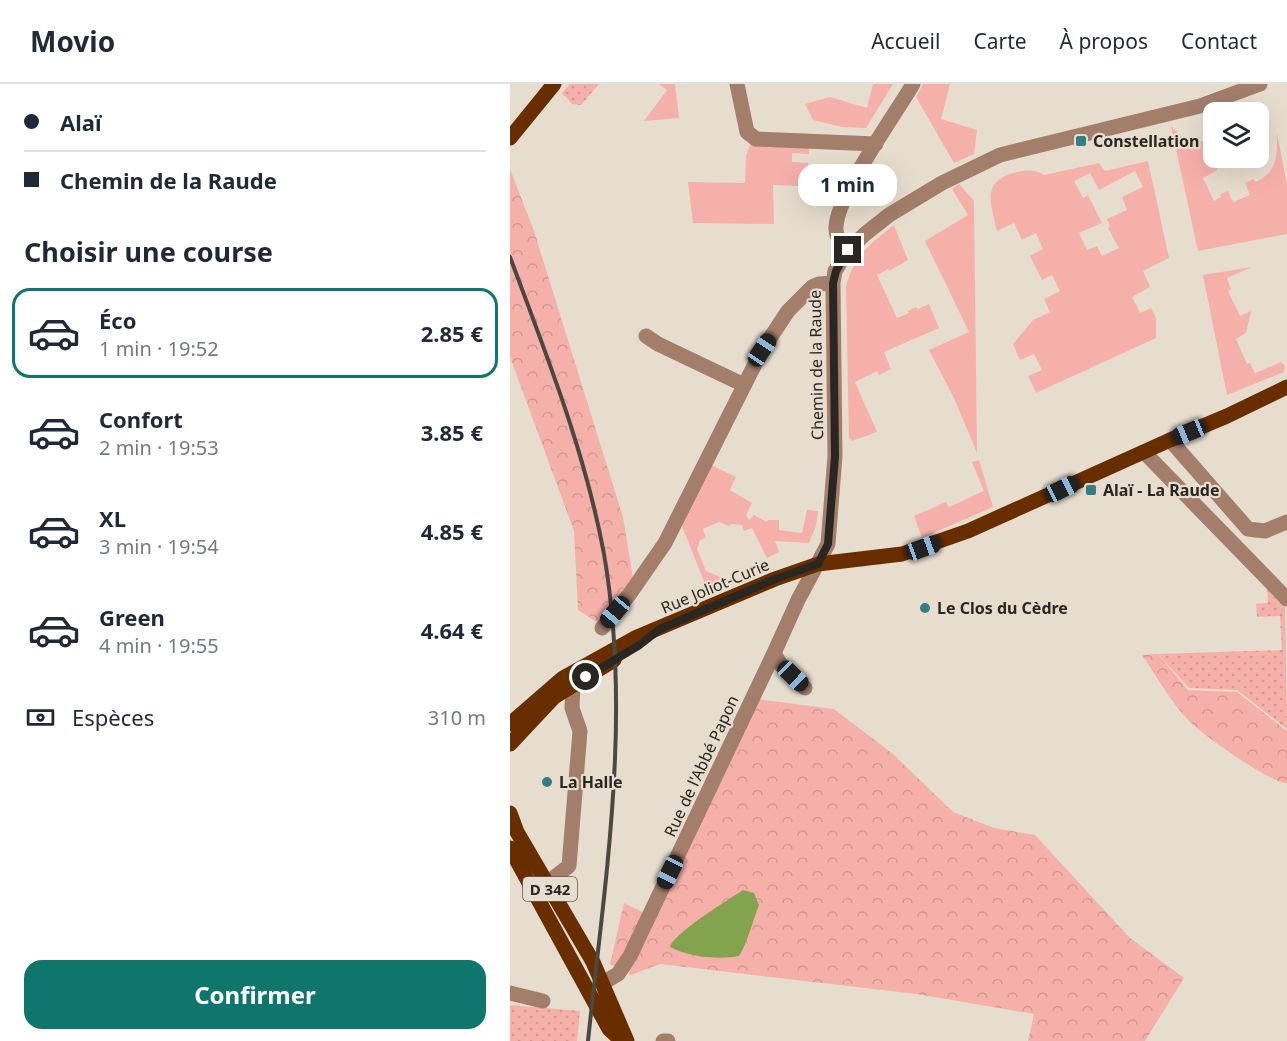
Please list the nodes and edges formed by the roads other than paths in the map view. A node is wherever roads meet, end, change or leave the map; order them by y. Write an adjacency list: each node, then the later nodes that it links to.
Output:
1 (554, 84): 5 (main road)
2 (736, 84): 6 (street)
3 (913, 84): 6 (street)
4 (1260, 84): 7 (street)
5 (510, 138)
6 (876, 144): 7 (street)
7 (848, 250): 8 (street, Chemin de la Raude)
8 (833, 283): 10 (street); 15 (street, Chemin de la Raude)
9 (646, 336): 10 (street)
10 (744, 385): 17 (street)
11 (1287, 387): 12 (main road, Rue Joliot-Curie)
12 (1170, 440): 13 (main road, Rue Joliot-Curie); 14 (street)
13 (1144, 452): 15 (main road, Rue Joliot-Curie); 16 (street)
14 (1287, 522)
15 (818, 564): 18 (main road, Rue Joliot-Curie); 19 (street, Rue de l'Abbé Papon)
16 (1287, 599)
17 (602, 628)
18 (660, 629): 20 (main road, Rue Joliot-Curie); 22 (main road, Rue Joliot-Curie)
19 (774, 653): 21 (street); 28 (street, Rue de l'Abbé Papon)
20 (573, 684): 23 (main road, Rue Joliot-Curie); 27 (street)
21 (805, 688)
22 (510, 724)
23 (510, 744)
24 (510, 813): 25 (main road, D 342)
25 (514, 829): 27 (main road, D 342)
26 (510, 848): 31 (main road, D 342)
27 (547, 883): 28 (main road, D 342)
28 (603, 983): 32 (main road, D 342)
29 (510, 993): 30 (street)
30 (543, 1001)
31 (622, 1041)
32 (627, 1041)
33 (663, 1041): 34 (street)
34 (668, 1041)

